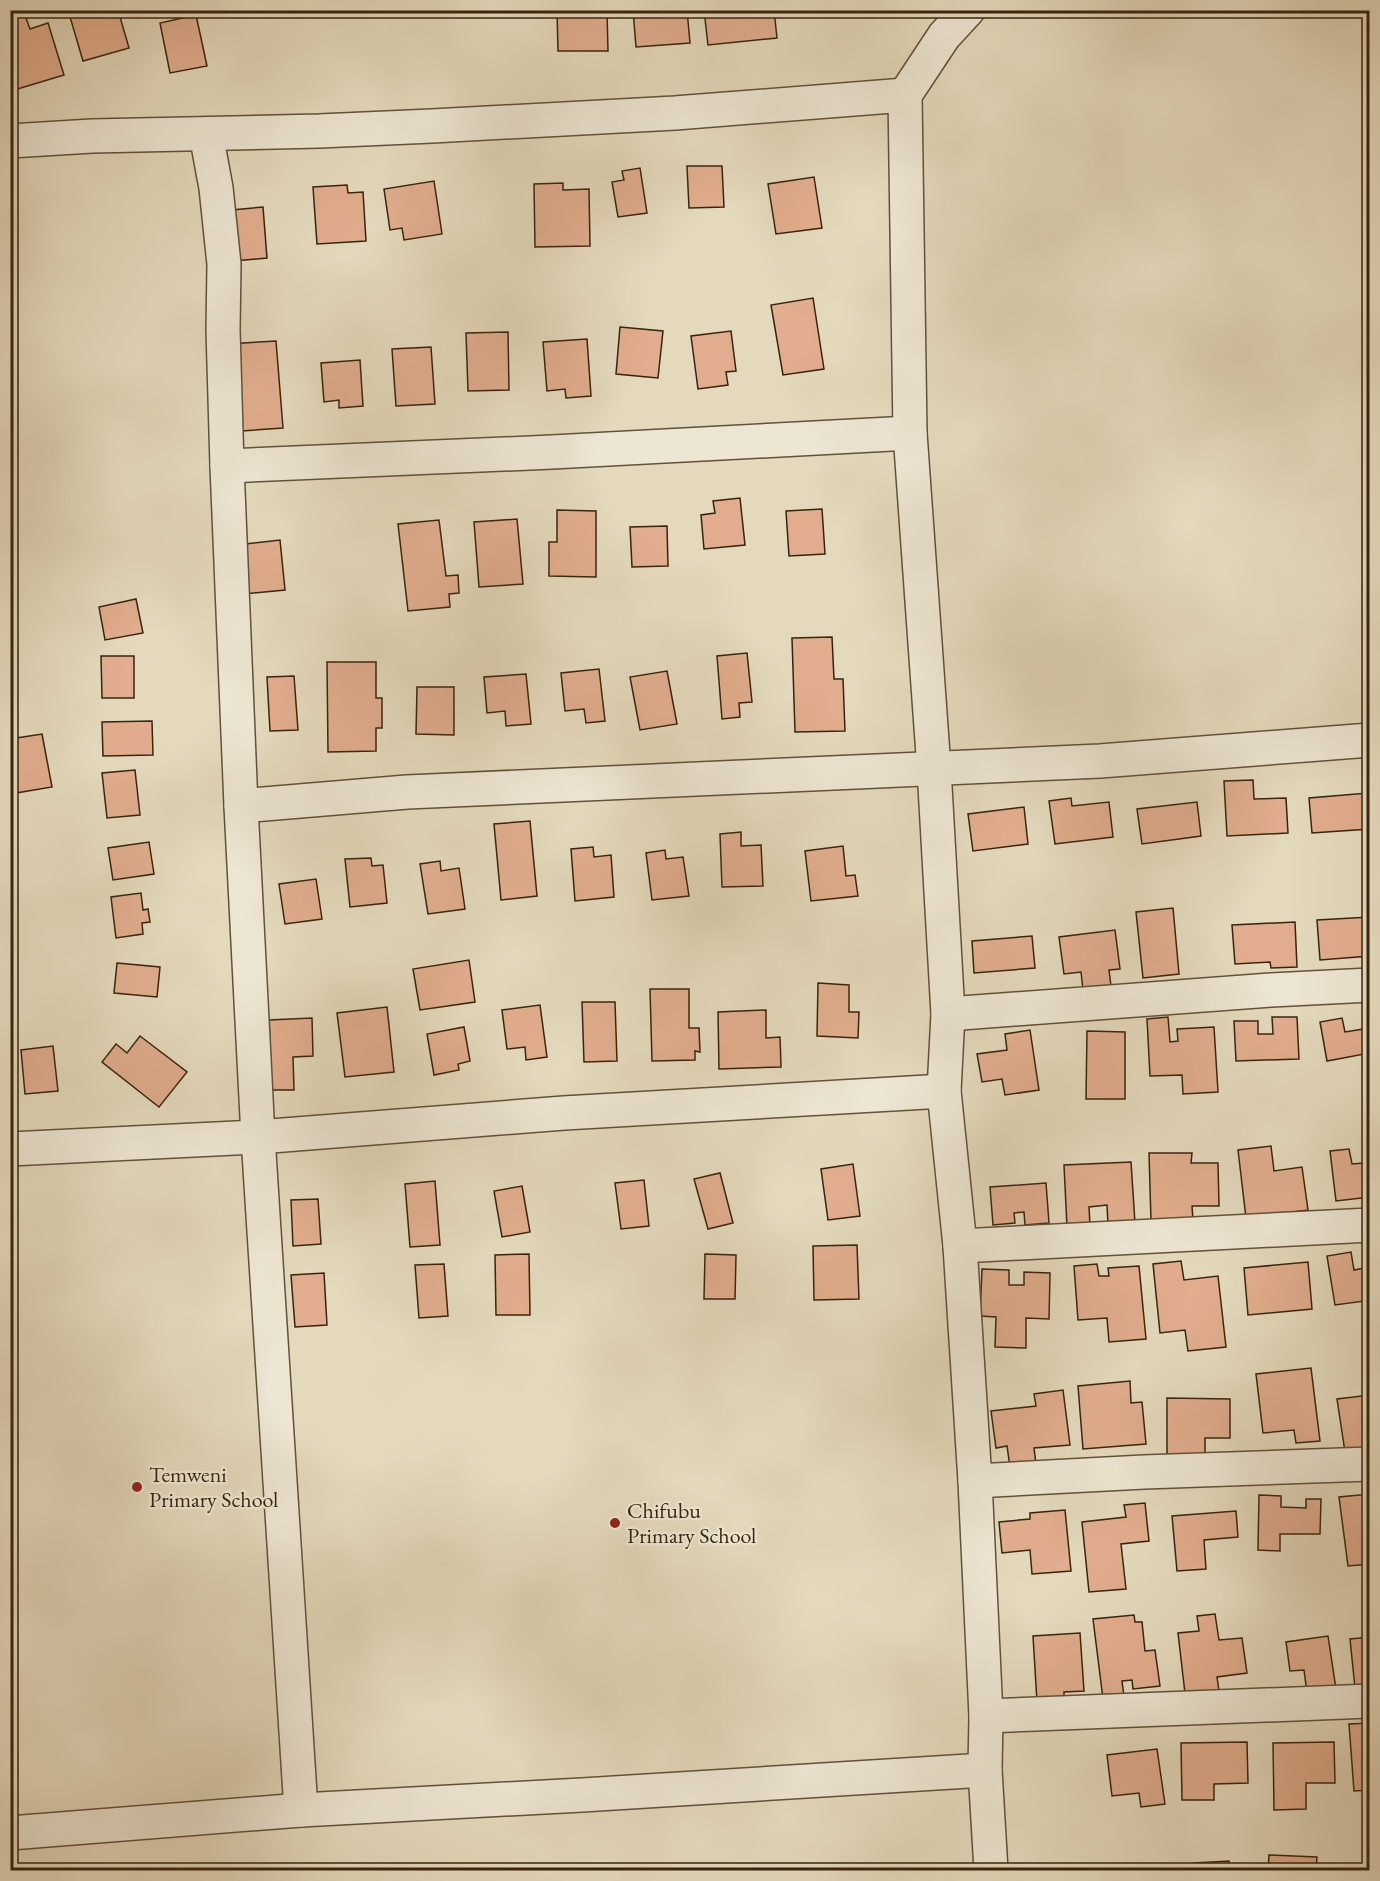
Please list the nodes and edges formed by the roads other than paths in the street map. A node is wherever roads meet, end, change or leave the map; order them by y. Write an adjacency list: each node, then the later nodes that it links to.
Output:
1 (968, 10): 2 (street)
2 (905, 95): 3 (street); 5 (street)
3 (206, 134): 4 (street); 6 (street)
4 (10, 141)
5 (910, 433): 6 (street); 8 (street)
6 (227, 466): 9 (street)
7 (1370, 740): 8 (street)
8 (934, 769): 9 (street); 11 (street)
9 (240, 806): 13 (street)
10 (1370, 985): 11 (street)
11 (948, 1014): 12 (street)
12 (944, 1090): 13 (street); 16 (street)
13 (258, 1137): 14 (street); 22 (street)
14 (10, 1149)
15 (1370, 1225): 16 (street)
16 (960, 1246): 18 (street)
17 (1370, 1464): 18 (street)
18 (975, 1481): 20 (street)
19 (1370, 1701): 20 (street)
20 (986, 1716): 21 (street)
21 (985, 1770): 22 (street); 24 (street)
22 (301, 1810): 23 (street)
23 (10, 1833)
24 (991, 1870)

